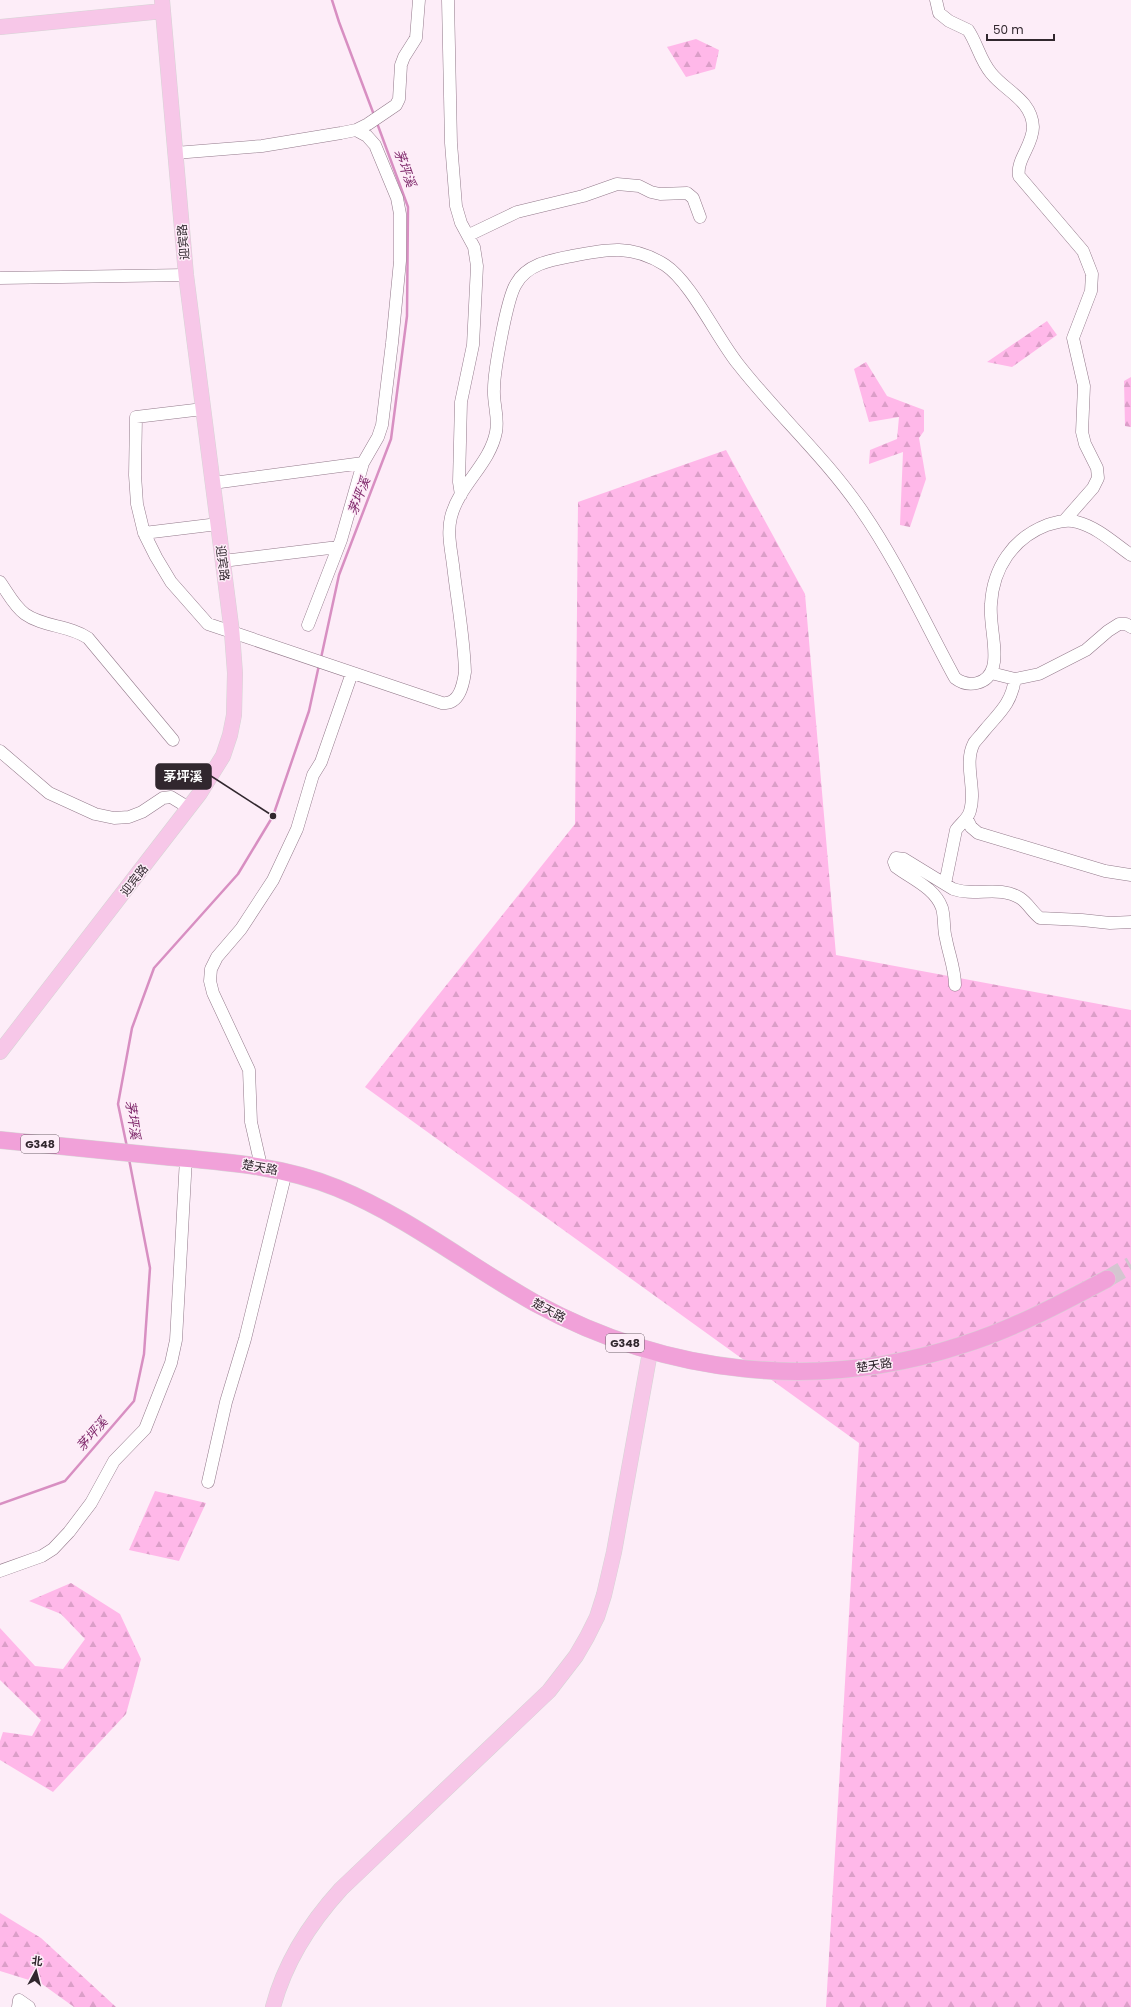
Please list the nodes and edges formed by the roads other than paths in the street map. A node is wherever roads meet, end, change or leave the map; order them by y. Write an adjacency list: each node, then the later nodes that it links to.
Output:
1 (419, 0): 6 (street)
2 (448, 0): 9 (street)
3 (936, 0): 16 (street)
4 (162, 6): 5 (main road); 7 (main road, 迎宾路)
5 (1, 27)
6 (356, 130): 7 (street); 13 (street)
7 (175, 153): 10 (main road, 迎宾路)
8 (700, 217): 9 (street)
9 (469, 235): 15 (street)
10 (186, 275): 11 (street); 12 (main road, 迎宾路)
11 (0, 278)
12 (203, 409): 14 (main road, 迎宾路); 18 (street)
13 (363, 463): 14 (street); 19 (street)
14 (213, 483): 17 (main road, 迎宾路)
15 (461, 495): 26 (street); 27 (street)
16 (1064, 521): 20 (street); 27 (street)
17 (218, 524): 18 (street); 21 (main road, 迎宾路)
18 (144, 533): 25 (street)
19 (338, 547): 21 (street); 23 (street)
20 (1131, 555)
21 (223, 561): 25 (main road, 迎宾路)
22 (0, 582): 29 (street)
23 (308, 625)
24 (1131, 627): 28 (street)
25 (232, 633): 26 (street); 31 (main road, 迎宾路)
26 (346, 671): 40 (street)
27 (991, 673): 28 (street)
28 (1015, 679): 32 (street)
29 (173, 740)
30 (0, 751): 31 (street)
31 (190, 808): 37 (main road, 迎宾路)
32 (967, 819): 33 (street); 34 (street)
33 (1131, 875)
34 (946, 884): 35 (street); 36 (street)
35 (1131, 922)
36 (955, 985)
37 (0, 1052)
38 (0, 1140): 39 (highway, 楚天路 / G348)
39 (186, 1158): 40 (highway, 楚天路 / G348); 45 (street)
40 (262, 1166): 41 (highway, 楚天路 / G348)
41 (286, 1172): 43 (highway, 楚天路 / G348); 44 (street)
42 (1106, 1278): 43 (highway, 楚天路 / G348)
43 (650, 1352): 48 (main road)
44 (208, 1482)
45 (0, 1570)
46 (18, 2007): 47 (street)
47 (29, 2007)
48 (273, 2007)

